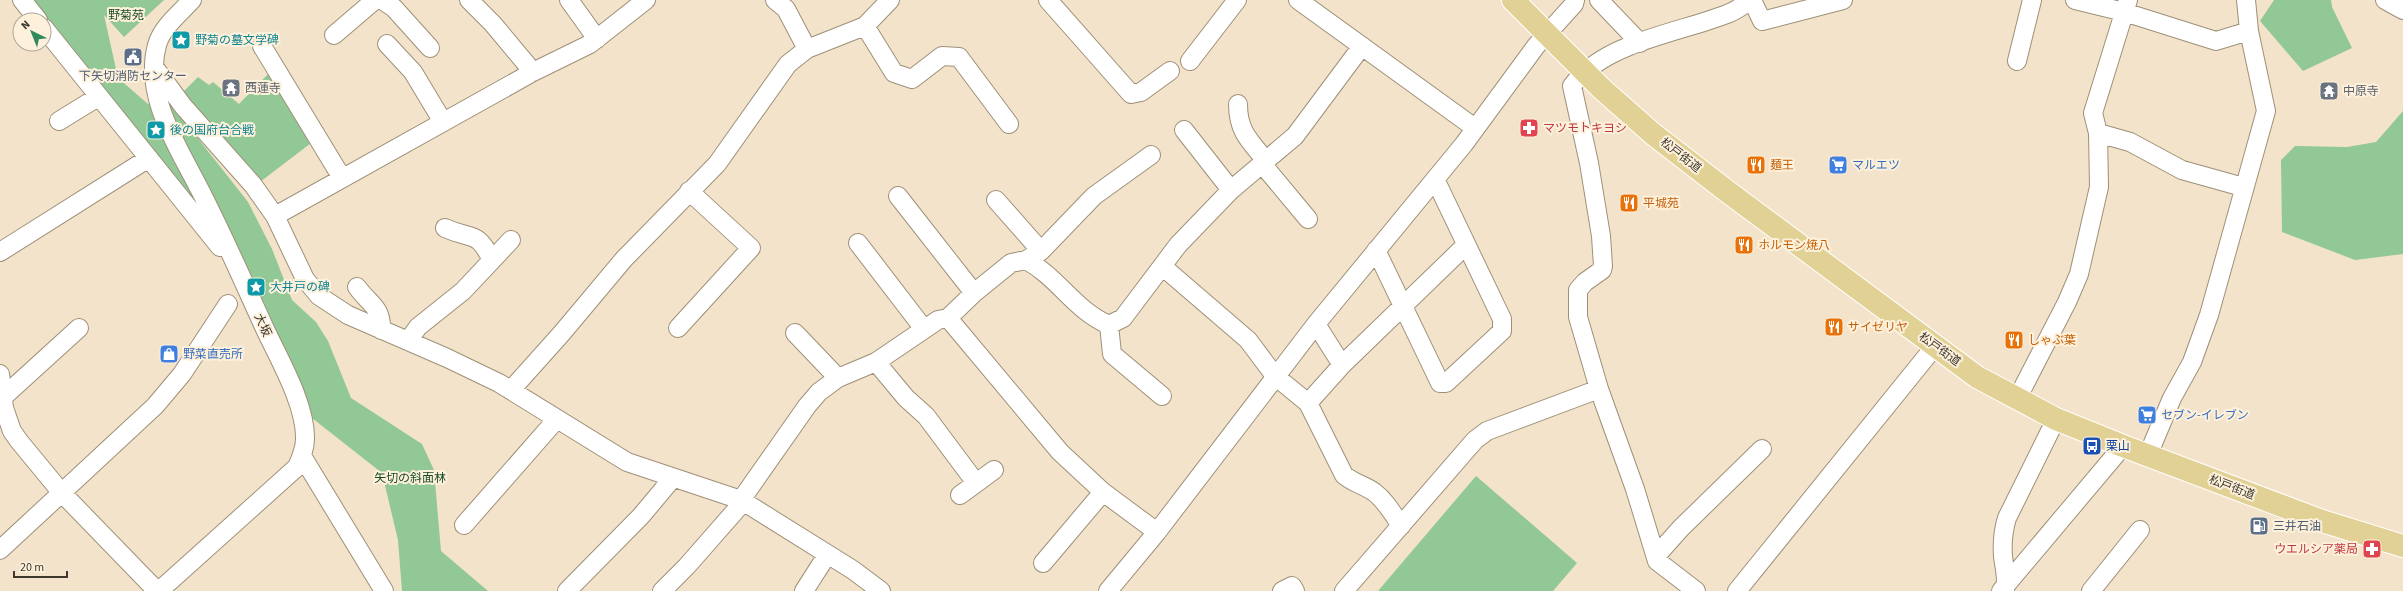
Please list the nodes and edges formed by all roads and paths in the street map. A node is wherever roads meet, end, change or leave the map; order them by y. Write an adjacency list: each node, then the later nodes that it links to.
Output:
1 (22, 0): 25 (street)
2 (375, 0): 29 (street)
3 (382, 0): 36 (street)
4 (469, 0): 42 (street)
5 (569, 0): 31 (street)
6 (646, 0): 31 (street)
7 (775, 0): 37 (street)
8 (890, 0): 26 (street)
9 (1048, 0): 41 (street)
10 (1237, 0): 38 (street)
11 (1298, 0): 35 (street)
12 (1513, 0): 28 (main road, 松戸街道)
13 (1575, 0): 28 (street)
14 (1599, 0): 33 (street)
15 (1752, 0): 16 (street); 23 (street)
16 (1843, 0)
17 (2032, 0): 39 (street)
18 (2075, 0): 22 (street)
19 (2246, 0): 27 (street)
20 (2385, 0): 24 (street)
21 (186, 2): 40 (street, 大坂)
22 (2126, 6): 27 (street); 51 (street)
23 (1728, 7): 33 (street)
24 (2403, 10)
25 (32, 12)
26 (865, 26): 37 (street); 48 (street)
27 (2249, 31): 57 (street)
28 (1546, 34): 43 (main road, 松戸街道); 49 (street)
29 (334, 35)
30 (52, 38): 44 (street)
31 (597, 39): 42 (street)
32 (387, 44): 47 (street)
33 (1640, 44): 43 (street)
34 (262, 46): 55 (street)
35 (1362, 46): 49 (street); 54 (street)
36 (430, 48)
37 (807, 49): 59 (street)
38 (1190, 61)
39 (2017, 61)
40 (155, 68): 62 (street); 72 (street, 大坂)
41 (1170, 71)
42 (533, 72): 47 (street)
43 (1584, 72): 87 (main road, 松戸街道); 94 (street)
44 (98, 97): 46 (street); 53 (street)
45 (1238, 104): 54 (street)
46 (59, 121)
47 (443, 122): 55 (street)
48 (1009, 124)
49 (1475, 128): 56 (street)
50 (1184, 130): 58 (street)
51 (2098, 133): 57 (street); 97 (street)
52 (1151, 155): 70 (street)
53 (149, 158): 69 (street); 72 (street)
54 (1265, 163): 58 (street); 63 (street)
55 (342, 178): 62 (street)
56 (1436, 179): 67 (street); 68 (street)
57 (2243, 187): 103 (street)
58 (1231, 190): 73 (street)
59 (689, 191): 82 (street); 93 (street)
60 (898, 196): 75 (street)
61 (996, 200): 70 (street)
62 (275, 216): 83 (street)
63 (1308, 219)
64 (445, 228): 71 (street)
65 (511, 240): 71 (street)
66 (858, 243): 84 (street)
67 (1466, 245): 77 (street); 77 (street)
68 (1376, 250): 77 (street); 80 (street)
69 (0, 252)
70 (1034, 255): 75 (street); 79 (street)
71 (492, 260): 86 (street)
72 (234, 263): 104 (street, 大坂)
73 (1162, 266): 79 (street); 91 (street)
74 (357, 287): 83 (street)
75 (974, 293): 78 (street)
76 (228, 304): 108 (street)
77 (1403, 305): 89 (street)
78 (948, 318): 84 (street); 109 (street)
79 (1109, 324): 95 (street)
80 (1316, 324): 89 (street); 91 (street)
81 (79, 328): 96 (street)
82 (678, 328)
83 (381, 330): 86 (street)
84 (924, 330): 88 (street)
85 (795, 333): 92 (street)
86 (408, 341): 93 (street)
87 (1935, 346): 97 (main road, 松戸街道); 133 (street)
88 (876, 362): 92 (street); 107 (street)
89 (1342, 365): 98 (street)
90 (0, 374): 96 (street)
91 (1275, 376): 98 (street); 115 (street)
92 (838, 378): 111 (street)
93 (511, 390): 100 (street)
94 (1599, 390): 113 (street); 119 (street)
95 (1162, 396)
96 (2, 398): 108 (street)
97 (2017, 399): 99 (main road, 松戸街道)
98 (1308, 403): 113 (street)
99 (2056, 419): 101 (main road, 松戸街道); 121 (street)
100 (556, 420): 106 (street); 112 (street)
101 (2123, 446): 103 (main road, 松戸街道); 121 (street)
102 (1762, 449): 119 (street)
103 (2148, 455): 116 (main road, 松戸街道)
104 (302, 456): 122 (street, 大坂); 123 (street)
105 (994, 470): 107 (street)
106 (672, 478): 111 (street); 124 (street)
107 (976, 483): 110 (street)
108 (61, 492): 117 (street); 122 (street)
109 (1103, 492): 115 (street); 120 (street)
110 (960, 495)
111 (743, 501): 118 (street); 125 (street)
112 (464, 525)
113 (1401, 526): 131 (street)
114 (2140, 530): 134 (street)
115 (1157, 532): 128 (street)
116 (2403, 546)
117 (0, 550)
118 (827, 555): 126 (street); 127 (street)
119 (1656, 556): 132 (street)
120 (1043, 563)
121 (2004, 589)
122 (158, 591)
123 (384, 591)
124 (567, 591)
125 (662, 591)
126 (804, 591)
127 (881, 591)
128 (1108, 591)
129 (1282, 591): 130 (street)
130 (1295, 591)
131 (1344, 591)
132 (1696, 591)
133 (1737, 591)
134 (2091, 591)

